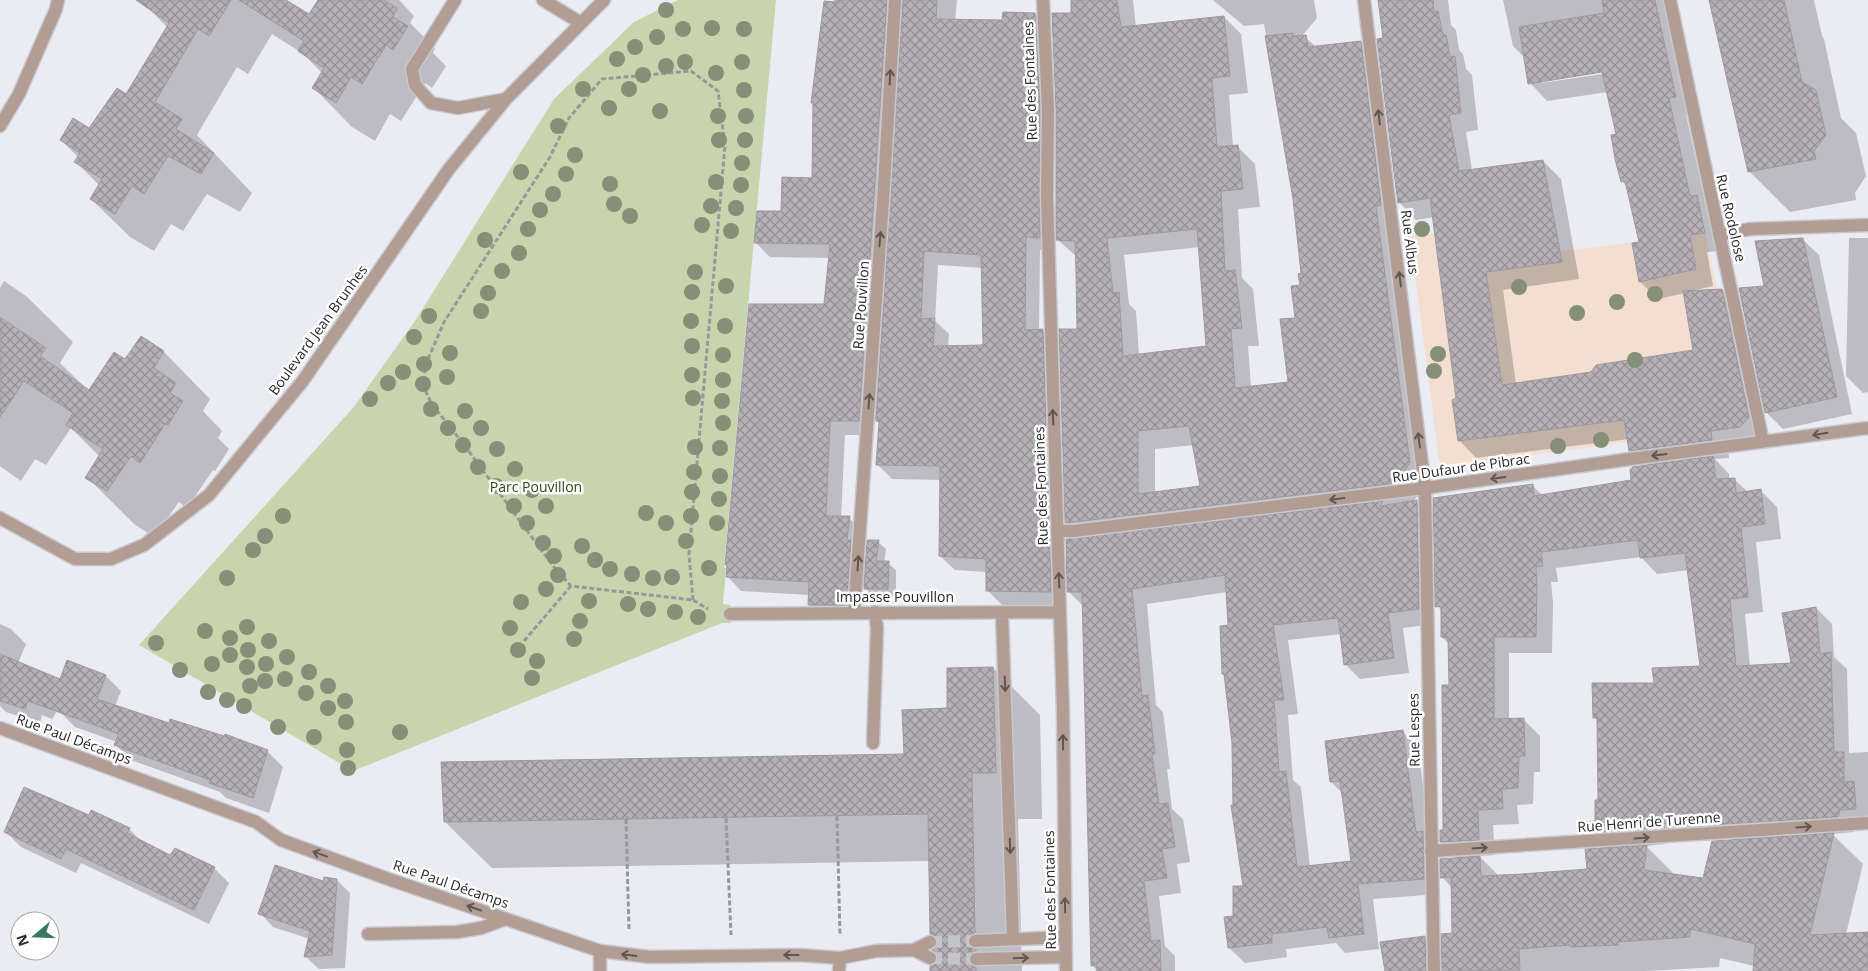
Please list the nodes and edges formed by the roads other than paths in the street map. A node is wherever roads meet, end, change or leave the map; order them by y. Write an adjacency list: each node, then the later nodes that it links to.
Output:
1 (58, 0): 11 (street)
2 (455, 0): 10 (street)
3 (543, 0): 9 (street)
4 (604, 0): 9 (street, Boulevard Jean Brunhes)
5 (895, 0): 19 (street, Rue Pouvillon, one-way to 5)
6 (1043, 0): 18 (street, Rue des Fontaines, one-way to 6)
7 (1364, 0): 16 (street, Rue Albus, one-way to 7)
8 (1670, 0): 13 (street, Rue Rodolose)
9 (581, 23): 10 (street, Boulevard Jean Brunhes)
10 (506, 99): 17 (street, Boulevard Jean Brunhes)
11 (0, 126)
12 (1868, 225): 13 (street)
13 (1719, 235): 15 (street, Rue Rodolose)
14 (1868, 428): 15 (street, Rue Dufaur de Pibrac, one-way to 15)
15 (1763, 442): 16 (street, Rue Dufaur de Pibrac, one-way to 16)
16 (1425, 488): 18 (street, Rue Dufaur de Pibrac, one-way to 18); 27 (street, Rue Lespes)
17 (0, 518)
18 (1057, 531): 22 (street, Rue des Fontaines, one-way to 18)
19 (854, 612): 20 (street, Impasse Pouvillon); 23 (street, Impasse Pouvillon)
20 (875, 612): 21 (street, Impasse Pouvillon); 25 (street)
21 (1002, 612): 22 (street, Impasse Pouvillon); 31 (street, one-way to 31)
22 (1060, 612): 30 (street, Rue des Fontaines, one-way to 22)
23 (730, 614)
24 (0, 728): 28 (street, Rue Paul Décamps, one-way to 24)
25 (873, 743)
26 (1868, 823): 27 (street, Rue Henri de Turenne, one-way to 26)
27 (1431, 852): 42 (street, Rue Lespes)
28 (506, 919): 29 (street); 35 (street, Rue Paul Décamps)
29 (368, 934)
30 (1065, 937): 31 (street); 36 (street, Rue des Fontaines)
31 (1014, 940): 32 (street)
32 (975, 941)
33 (930, 942): 34 (street, Rue Paul Décamps)
34 (914, 950): 37 (street, Rue Paul Décamps); 39 (street, Rue Paul Décamps)
35 (600, 951): 39 (street, Rue Paul Décamps, one-way to 35); 40 (street)
36 (1065, 957): 38 (street, one-way to 36); 41 (street, Rue des Fontaines)
37 (930, 958)
38 (976, 959)
39 (839, 965)
40 (600, 971)
41 (1066, 971)
42 (1434, 971)

